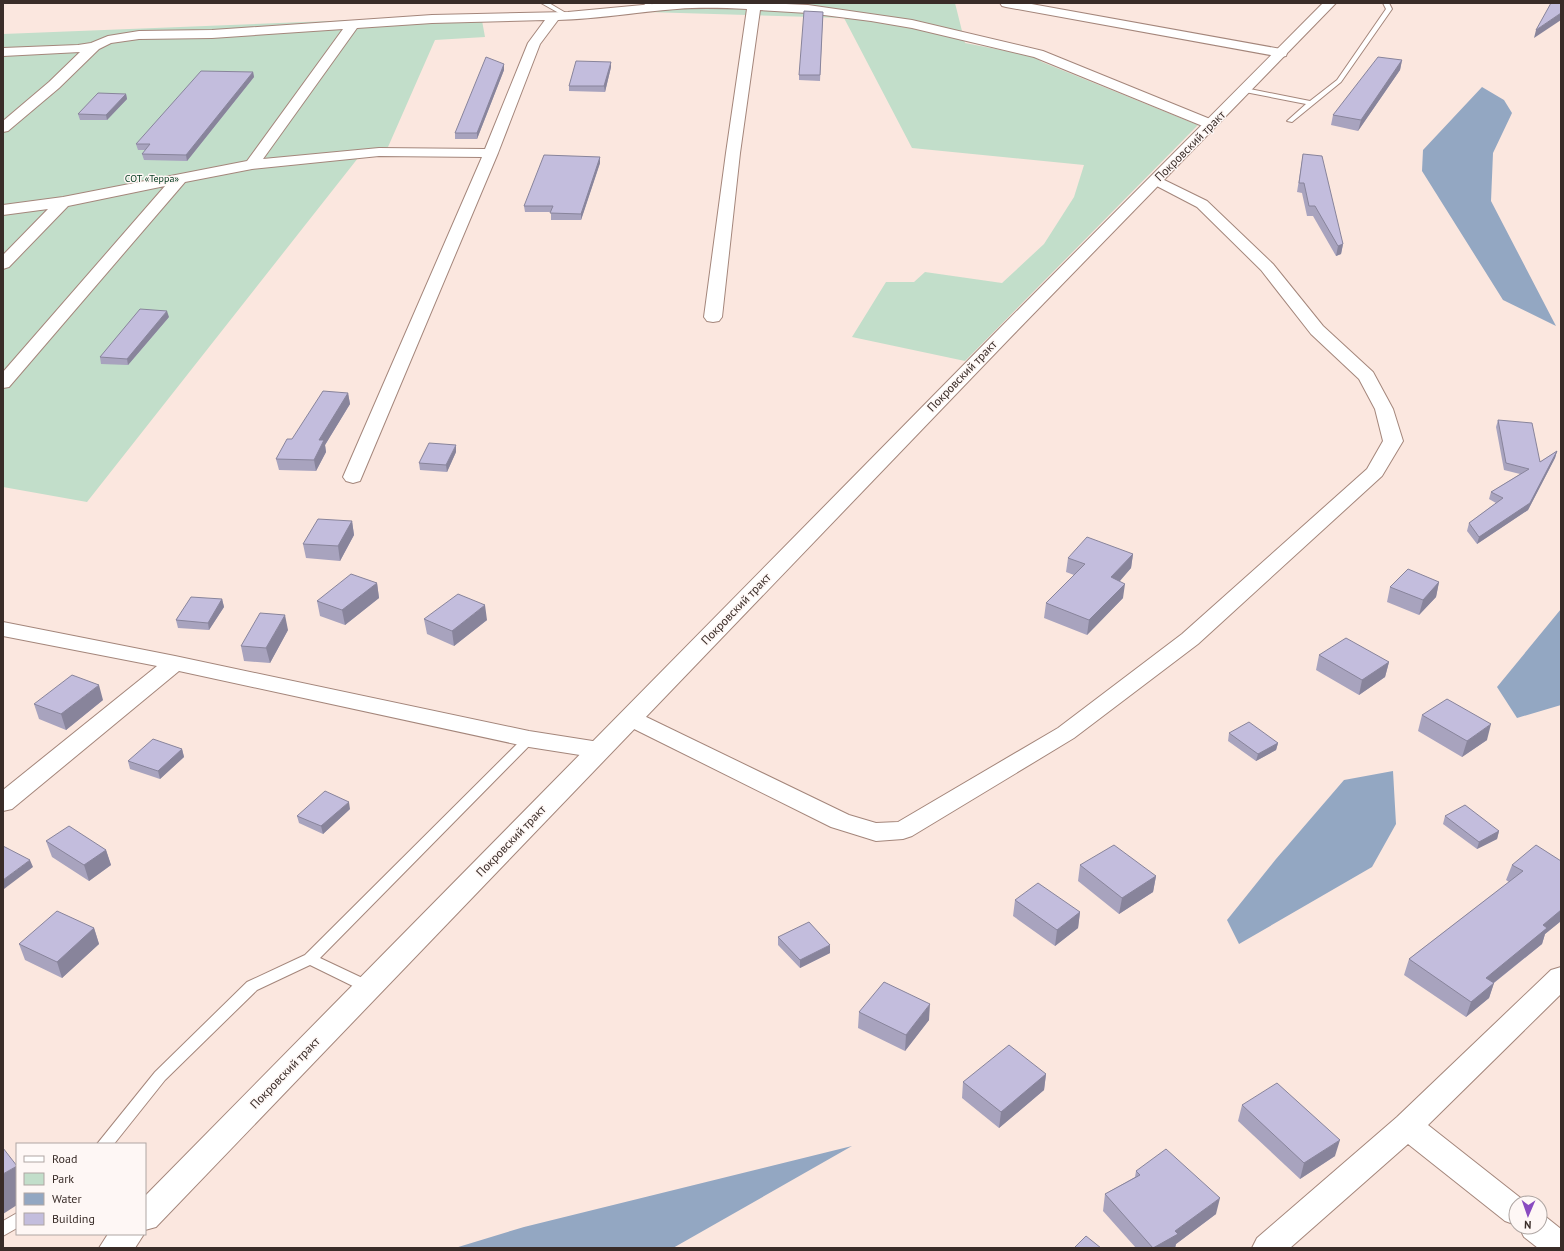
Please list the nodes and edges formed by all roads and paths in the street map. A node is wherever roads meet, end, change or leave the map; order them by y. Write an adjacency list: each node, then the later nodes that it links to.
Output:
1 (544, 3): 7 (lane)
2 (1006, 3): 11 (street)
3 (1330, 3): 11 (street, Покровский тракт)
4 (1386, 3): 13 (lane)
5 (649, 6): 6 (street); 7 (street)
6 (754, 6): 15 (street); 24 (street)
7 (562, 16): 8 (street); 17 (street)
8 (353, 24): 9 (street); 18 (street)
9 (94, 46): 10 (street); 16 (street)
10 (3, 52)
11 (1281, 53): 12 (street, Покровский тракт)
12 (1245, 90): 13 (lane); 15 (street, Покровский тракт)
13 (1311, 103): 14 (lane)
14 (1290, 121)
15 (1210, 124): 20 (street, Покровский тракт)
16 (3, 128)
17 (491, 153): 18 (street); 26 (street)
18 (252, 165): 19 (street)
19 (180, 178): 21 (street); 25 (street)
20 (1156, 180): 29 (street, Покровский тракт); 29 (street)
21 (63, 202): 22 (street); 23 (street)
22 (3, 210)
23 (3, 264)
24 (713, 317)
25 (3, 383)
26 (353, 477)
27 (3, 629): 28 (street)
28 (175, 663): 30 (street); 32 (street)
29 (630, 718): 31 (street, Покровский тракт)
30 (529, 739): 31 (street); 33 (lane)
31 (599, 750): 35 (street, Покровский тракт)
32 (3, 803)
33 (310, 959): 35 (lane); 37 (lane)
34 (1561, 978): 36 (street)
35 (368, 987): 39 (street, Покровский тракт)
36 (1408, 1126): 38 (street); 46 (street)
37 (105, 1143)
38 (1508, 1206)
39 (146, 1216)
40 (16, 1221): 41 (lane)
41 (3, 1229)
42 (127, 1235): 45 (street)
43 (1545, 1235): 44 (street)
44 (1561, 1247)
45 (115, 1248)
46 (1268, 1248)

